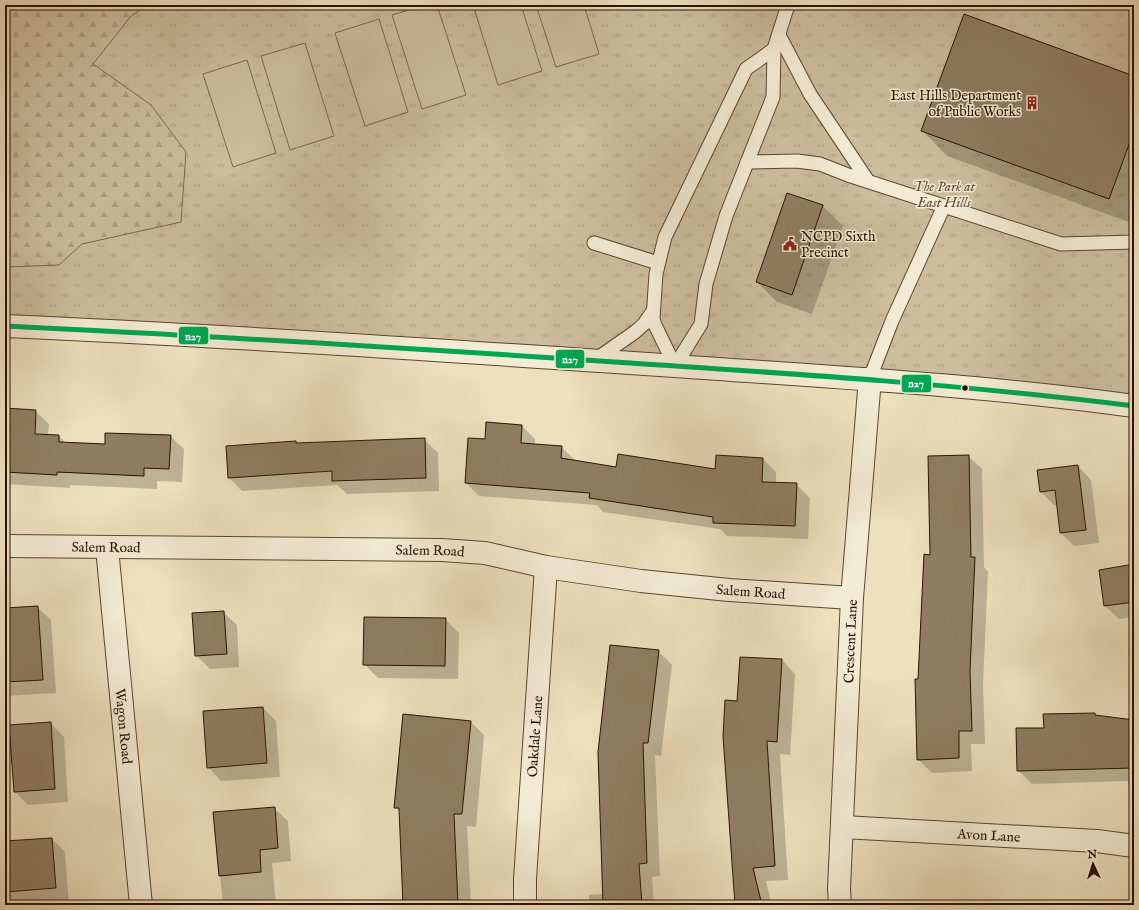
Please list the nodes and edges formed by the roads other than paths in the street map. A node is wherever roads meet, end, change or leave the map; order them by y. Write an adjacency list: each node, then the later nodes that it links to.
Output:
1 (788, 5): 2 (lane)
2 (779, 35): 3 (lane); 5 (lane)
3 (774, 49): 4 (lane); 9 (lane)
4 (747, 162): 5 (lane); 13 (lane)
5 (868, 181): 6 (lane)
6 (944, 206): 7 (lane); 14 (lane)
7 (1134, 242)
8 (594, 243): 9 (lane)
9 (658, 263): 10 (lane)
10 (653, 311): 12 (lane); 13 (lane)
11 (5, 326): 12 (street)
12 (595, 360): 13 (street)
13 (675, 366): 14 (street)
14 (870, 378): 15 (street); 19 (street, Crescent Lane)
15 (1134, 406)
16 (5, 546): 17 (street, Salem Road)
17 (107, 548): 18 (street, Salem Road); 22 (street, Wagon Road)
18 (546, 567): 19 (street, Salem Road); 23 (street, Oakdale Lane)
19 (852, 598): 20 (street, Crescent Lane)
20 (843, 827): 21 (street, Avon Lane); 24 (street, Crescent Lane)
21 (1134, 846)
22 (141, 905)
23 (525, 905)
24 (840, 905)

